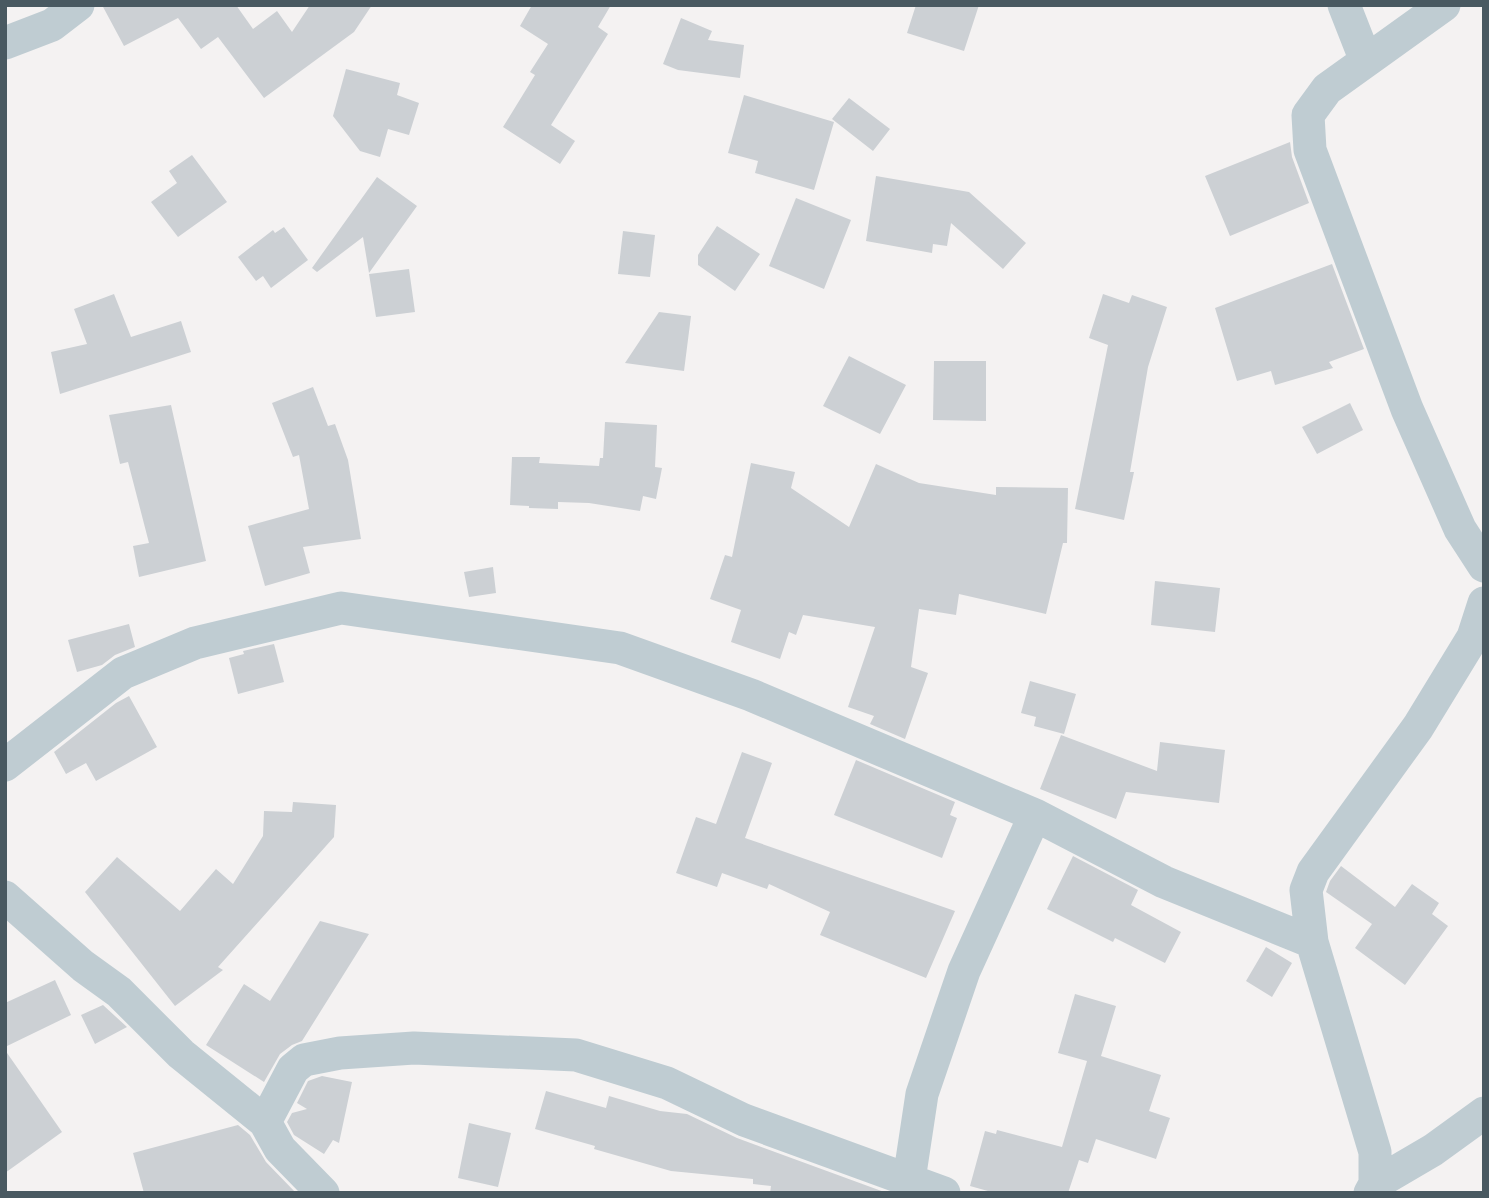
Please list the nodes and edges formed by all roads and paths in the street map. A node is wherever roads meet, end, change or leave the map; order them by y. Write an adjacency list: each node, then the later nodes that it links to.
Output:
1 (78, 5): 4 (street)
2 (1344, 5): 6 (street)
3 (1444, 5): 6 (street)
4 (45, 15): 5 (street)
5 (5, 43)
6 (1366, 61): 7 (street)
7 (1484, 566)
8 (1484, 603): 12 (street)
9 (5, 765): 10 (street)
10 (1035, 815): 12 (street); 15 (street)
11 (11, 908): 14 (street)
12 (1312, 942): 16 (street)
13 (1484, 1113): 16 (street)
14 (265, 1122): 15 (street); 17 (street)
15 (908, 1180): 18 (street)
16 (1372, 1188)
17 (323, 1193)
18 (944, 1193)

